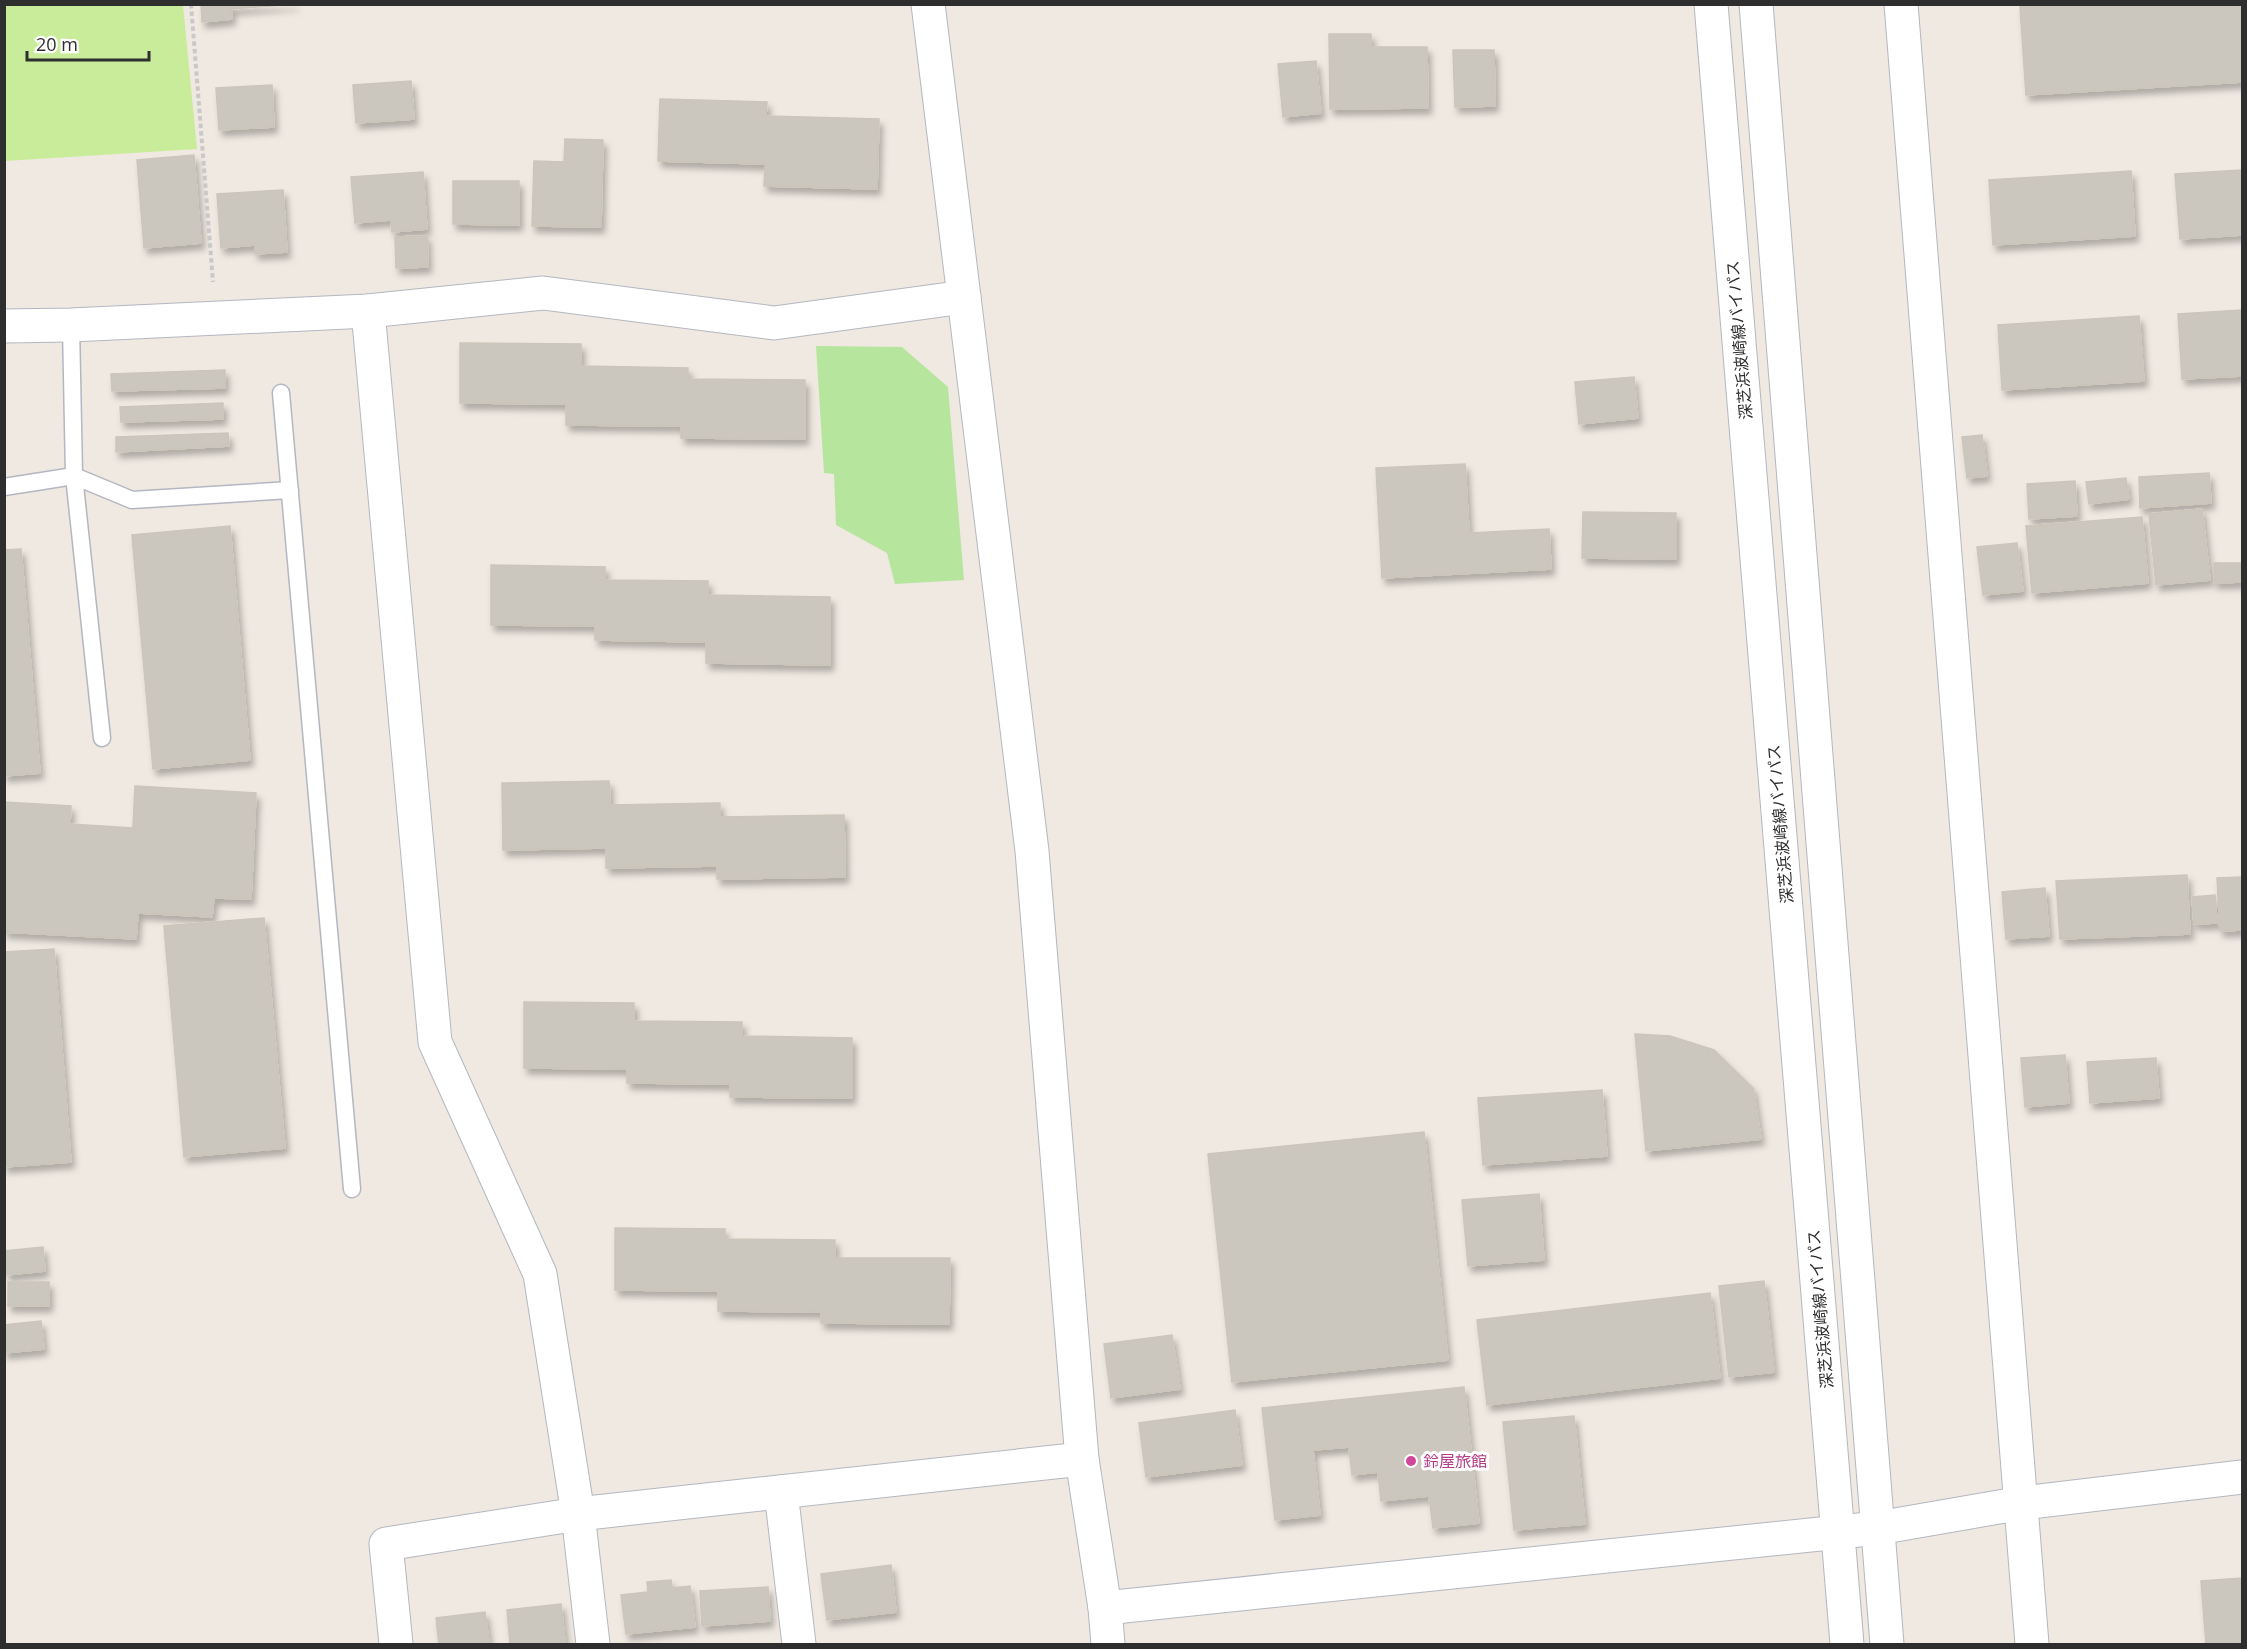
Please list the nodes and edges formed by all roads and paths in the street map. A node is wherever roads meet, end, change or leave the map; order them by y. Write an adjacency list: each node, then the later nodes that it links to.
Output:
1 (192, 4): 8 (path)
2 (928, 4): 6 (street)
3 (1711, 4): 23 (street, 深芝浜波崎線バイパス)
4 (1756, 4): 22 (street)
5 (1901, 4): 20 (street)
6 (964, 297): 7 (street); 17 (street)
7 (368, 311): 8 (street); 21 (street)
8 (215, 318): 9 (street)
9 (71, 325): 10 (street); 12 (lane)
10 (4, 326)
11 (281, 393): 14 (lane)
12 (74, 476): 13 (lane); 14 (lane); 15 (lane)
13 (4, 487)
14 (290, 490): 16 (lane)
15 (102, 738)
16 (352, 1189)
17 (1082, 1459): 19 (street); 24 (street)
18 (2242, 1477): 20 (street)
19 (781, 1492): 21 (street); 27 (street)
20 (2022, 1503): 22 (street); 31 (street)
21 (578, 1514): 25 (street); 26 (street)
22 (1878, 1528): 23 (street); 30 (street)
23 (1839, 1531): 24 (street); 29 (street, 深芝浜波崎線バイパス)
24 (1105, 1608): 28 (street)
25 (396, 1644)
26 (593, 1644)
27 (799, 1644)
28 (1108, 1644)
29 (1847, 1644)
30 (1887, 1644)
31 (2032, 1644)

